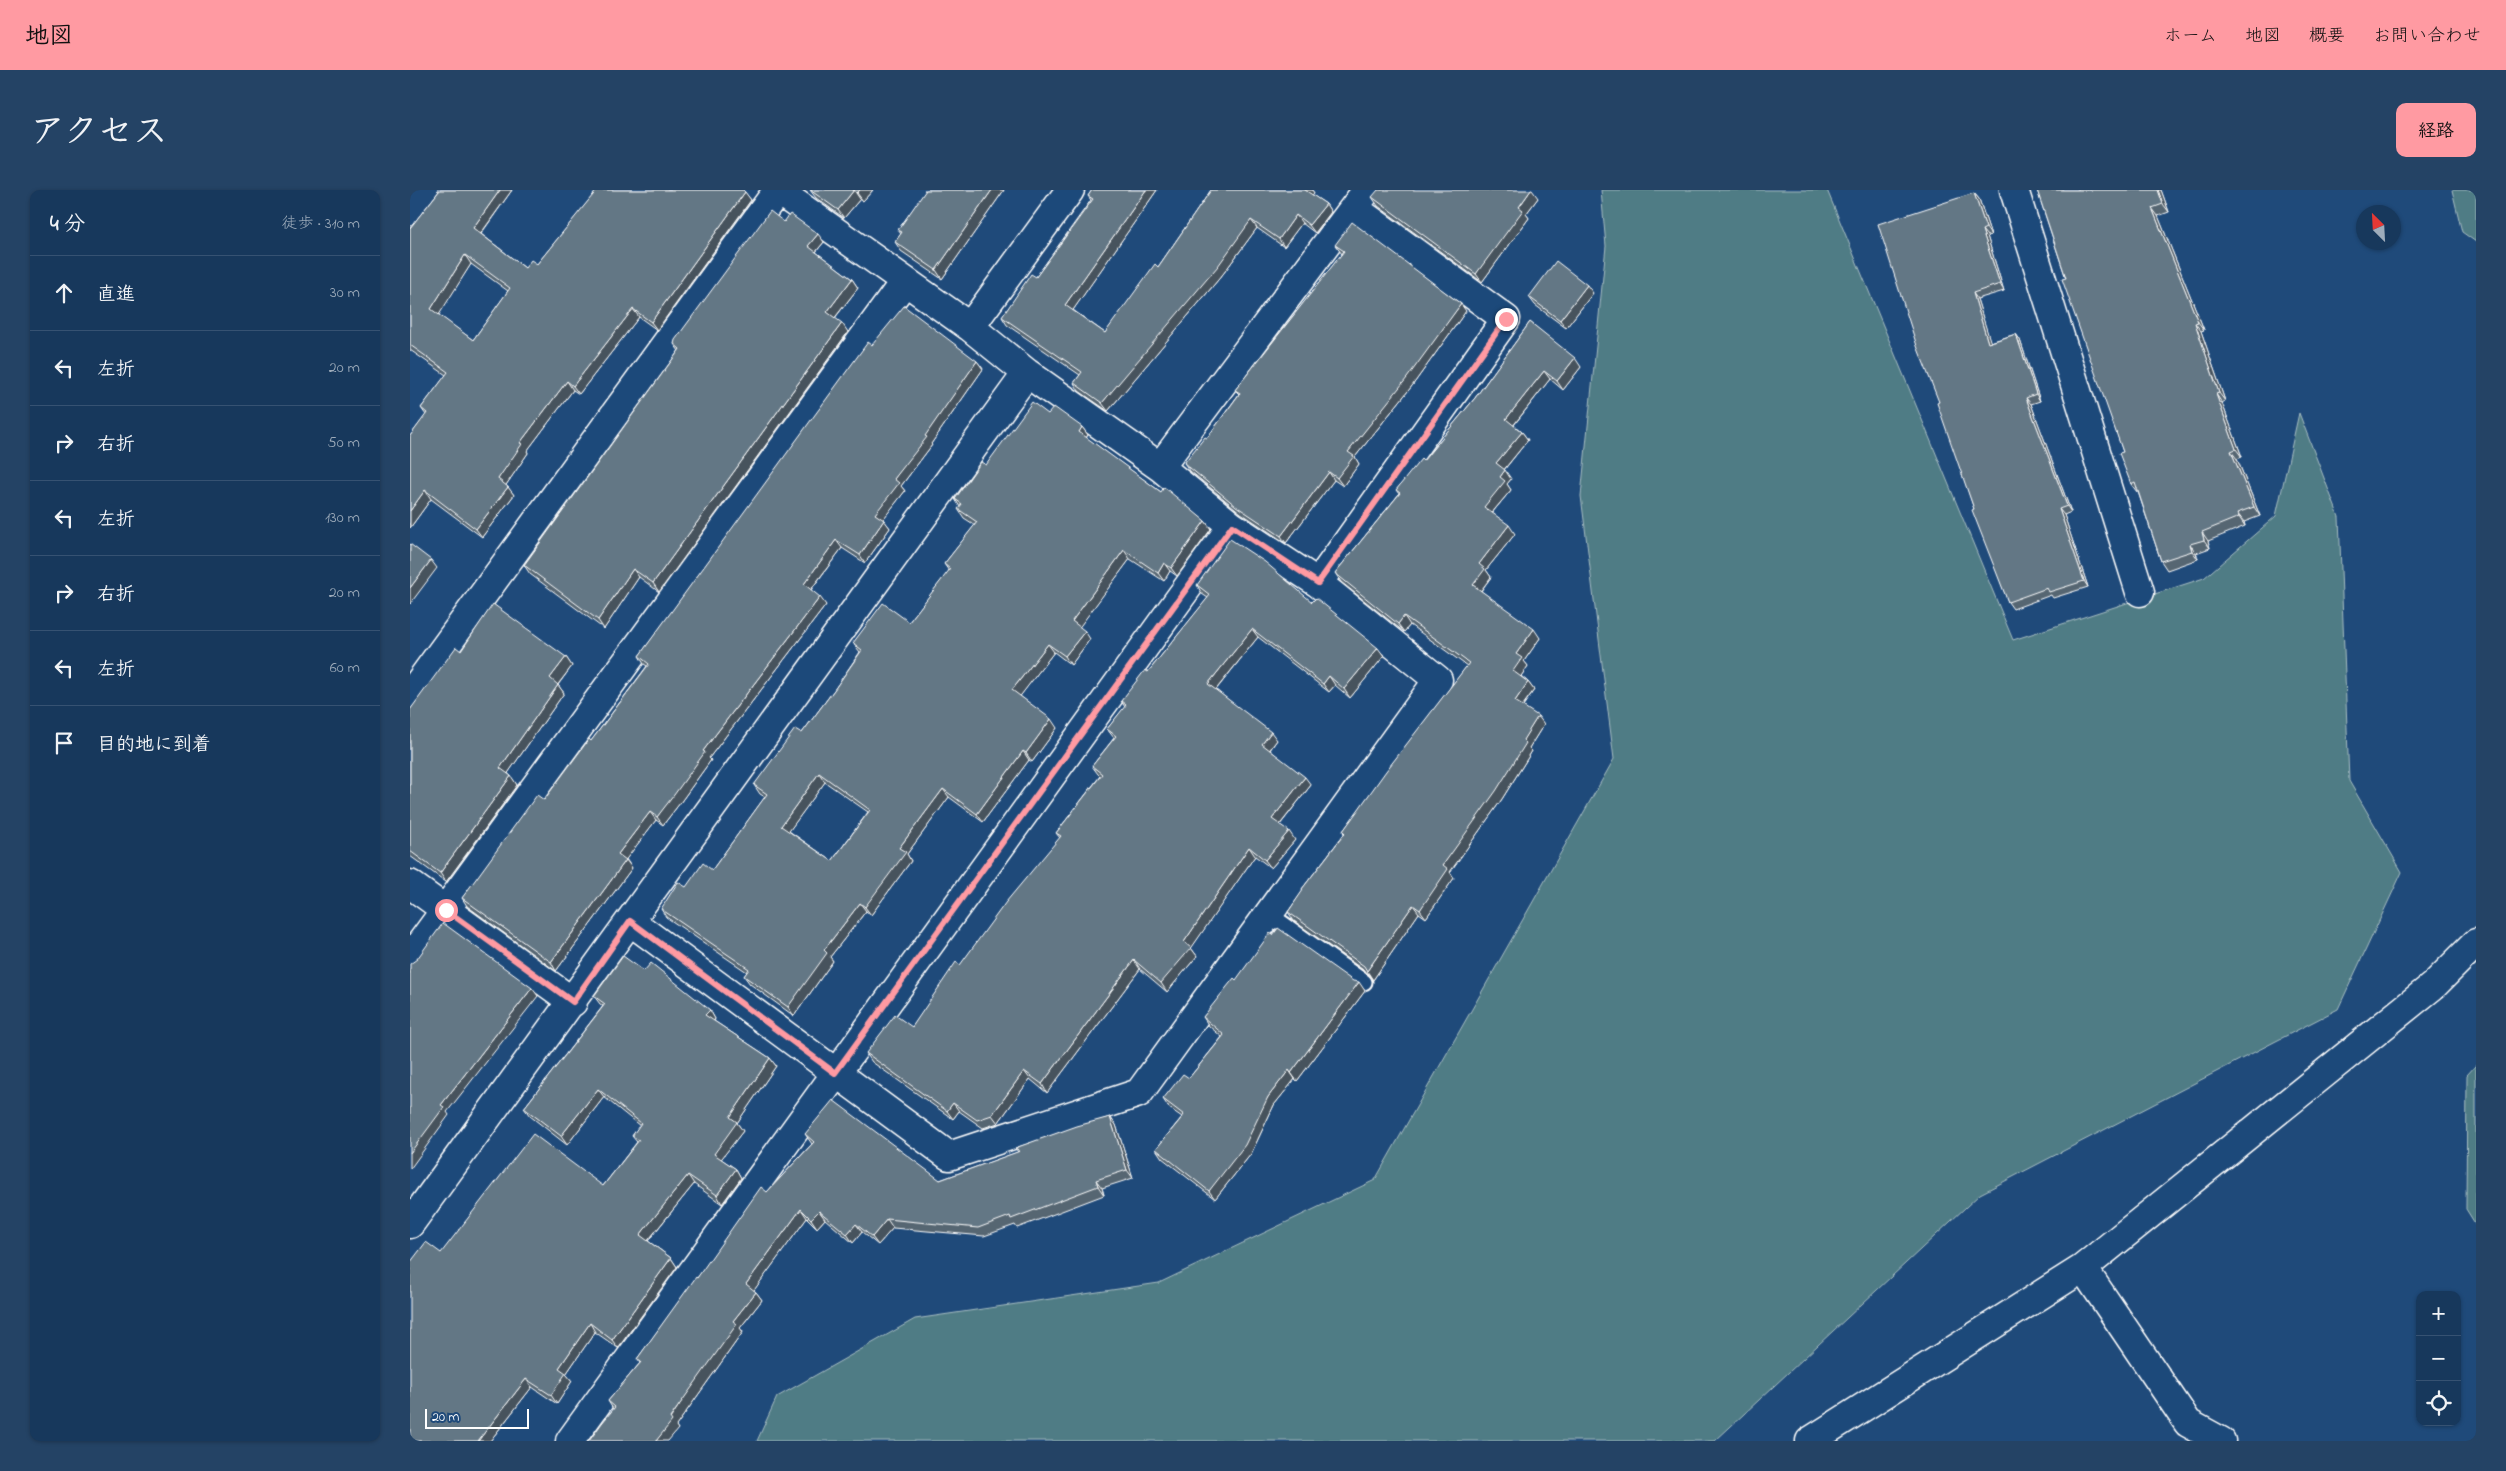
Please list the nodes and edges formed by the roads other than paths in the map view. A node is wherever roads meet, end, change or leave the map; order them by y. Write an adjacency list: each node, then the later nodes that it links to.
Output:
1 (777, 190): 5 (street); 12 (street)
2 (1070, 190): 6 (street)
3 (2014, 190): 11 (street)
4 (1360, 199): 8 (street); 10 (street)
5 (905, 281): 6 (street); 14 (street)
6 (970, 327): 7 (street)
7 (1027, 373): 8 (street); 16 (street)
8 (1160, 468): 9 (street)
9 (1232, 526): 10 (street); 21 (street)
10 (1318, 583): 15 (street)
11 (2140, 592)
12 (410, 695)
13 (410, 884): 14 (street)
14 (446, 910): 18 (street); 20 (street)
15 (1269, 914): 19 (lane); 21 (street)
16 (630, 921): 20 (street); 21 (street)
17 (2476, 943): 23 (street)
18 (410, 958)
19 (1364, 982)
20 (573, 1002): 22 (street)
21 (835, 1073): 24 (street)
22 (410, 1224)
23 (2083, 1268): 25 (street); 26 (street)
24 (570, 1441)
25 (1810, 1441)
26 (2221, 1441)

